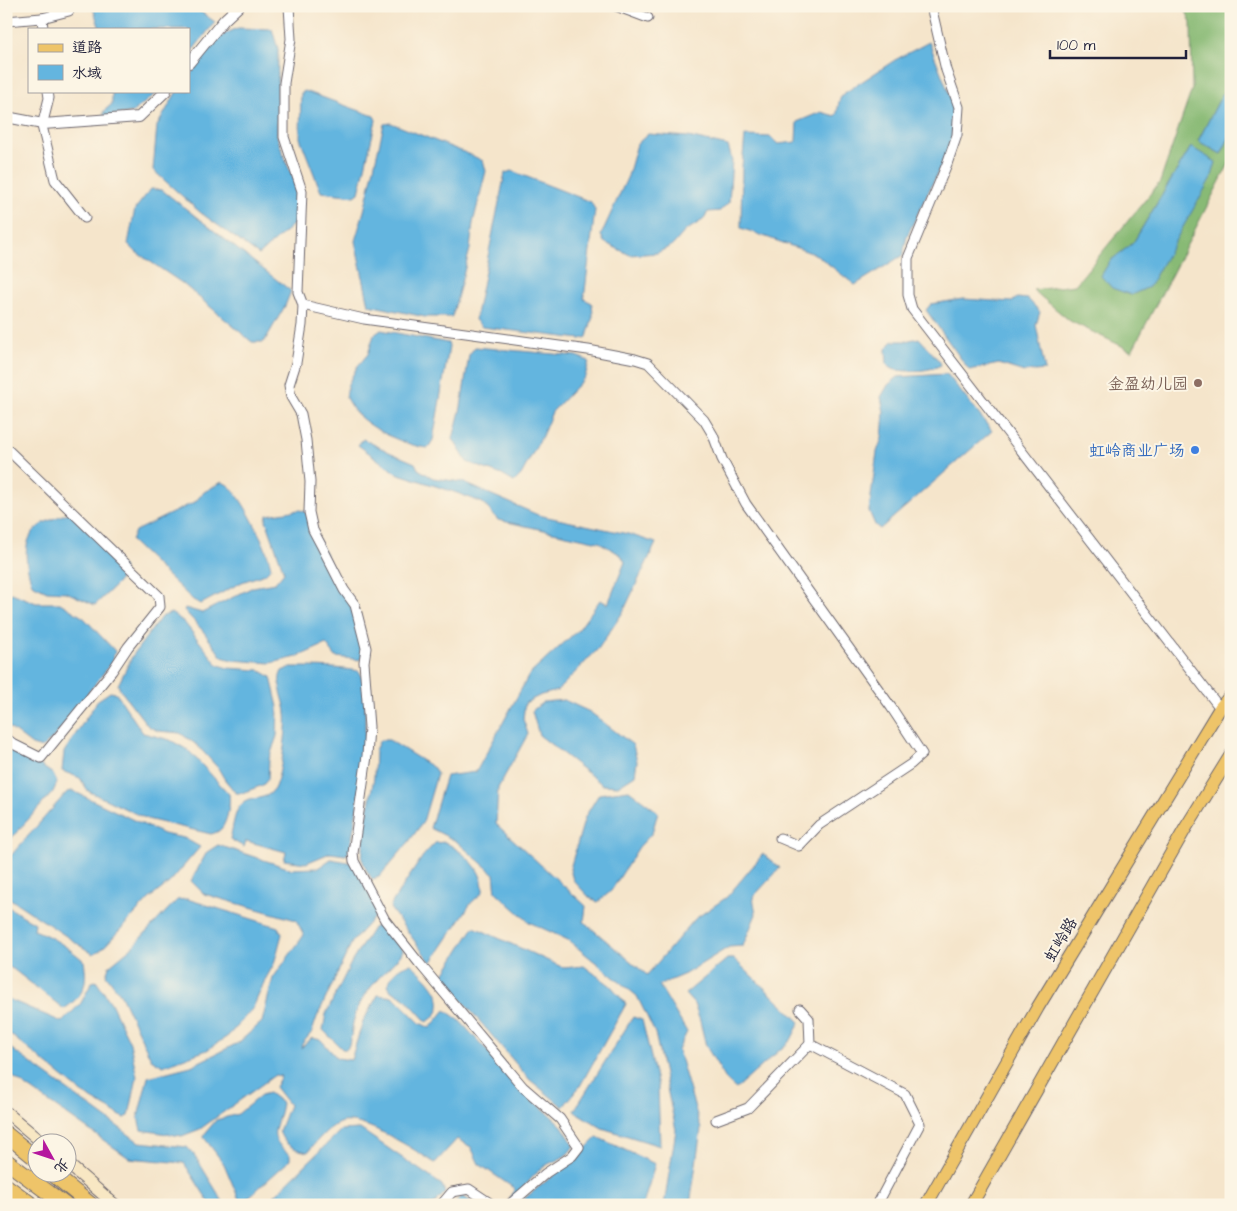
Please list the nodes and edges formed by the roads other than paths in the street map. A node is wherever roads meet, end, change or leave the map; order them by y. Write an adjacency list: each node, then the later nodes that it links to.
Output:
1 (239, 6): 10 (street)
2 (289, 6): 16 (street)
3 (616, 6): 7 (street)
4 (931, 6): 19 (street)
5 (69, 11): 6 (street)
6 (42, 18): 8 (street); 9 (street)
7 (648, 18)
8 (6, 21)
9 (43, 28)
10 (190, 62)
11 (48, 92): 14 (street)
12 (165, 92): 14 (street)
13 (6, 117): 14 (street)
14 (43, 124): 15 (street)
15 (85, 218)
16 (303, 305): 22 (street); 40 (street)
17 (6, 448): 20 (street)
18 (1231, 695): 19 (main road, 虹岭路)
19 (1220, 708): 42 (main road, 虹岭路)
20 (6, 738)
21 (1231, 755): 43 (main road)
22 (780, 838)
23 (800, 1009): 24 (street)
24 (810, 1044): 26 (street); 41 (street)
25 (6, 1112): 28 (main road)
26 (716, 1120)
27 (6, 1134): 29 (highway)
28 (32, 1134)
29 (28, 1152)
30 (6, 1161): 35 (highway)
31 (78, 1173): 37 (main road)
32 (65, 1184): 36 (highway)
33 (6, 1186): 34 (highway)
34 (32, 1205)
35 (65, 1205)
36 (91, 1205)
37 (115, 1205)
38 (441, 1205): 39 (street)
39 (493, 1205)
40 (509, 1205)
41 (876, 1205)
42 (926, 1205)
43 (971, 1205)

